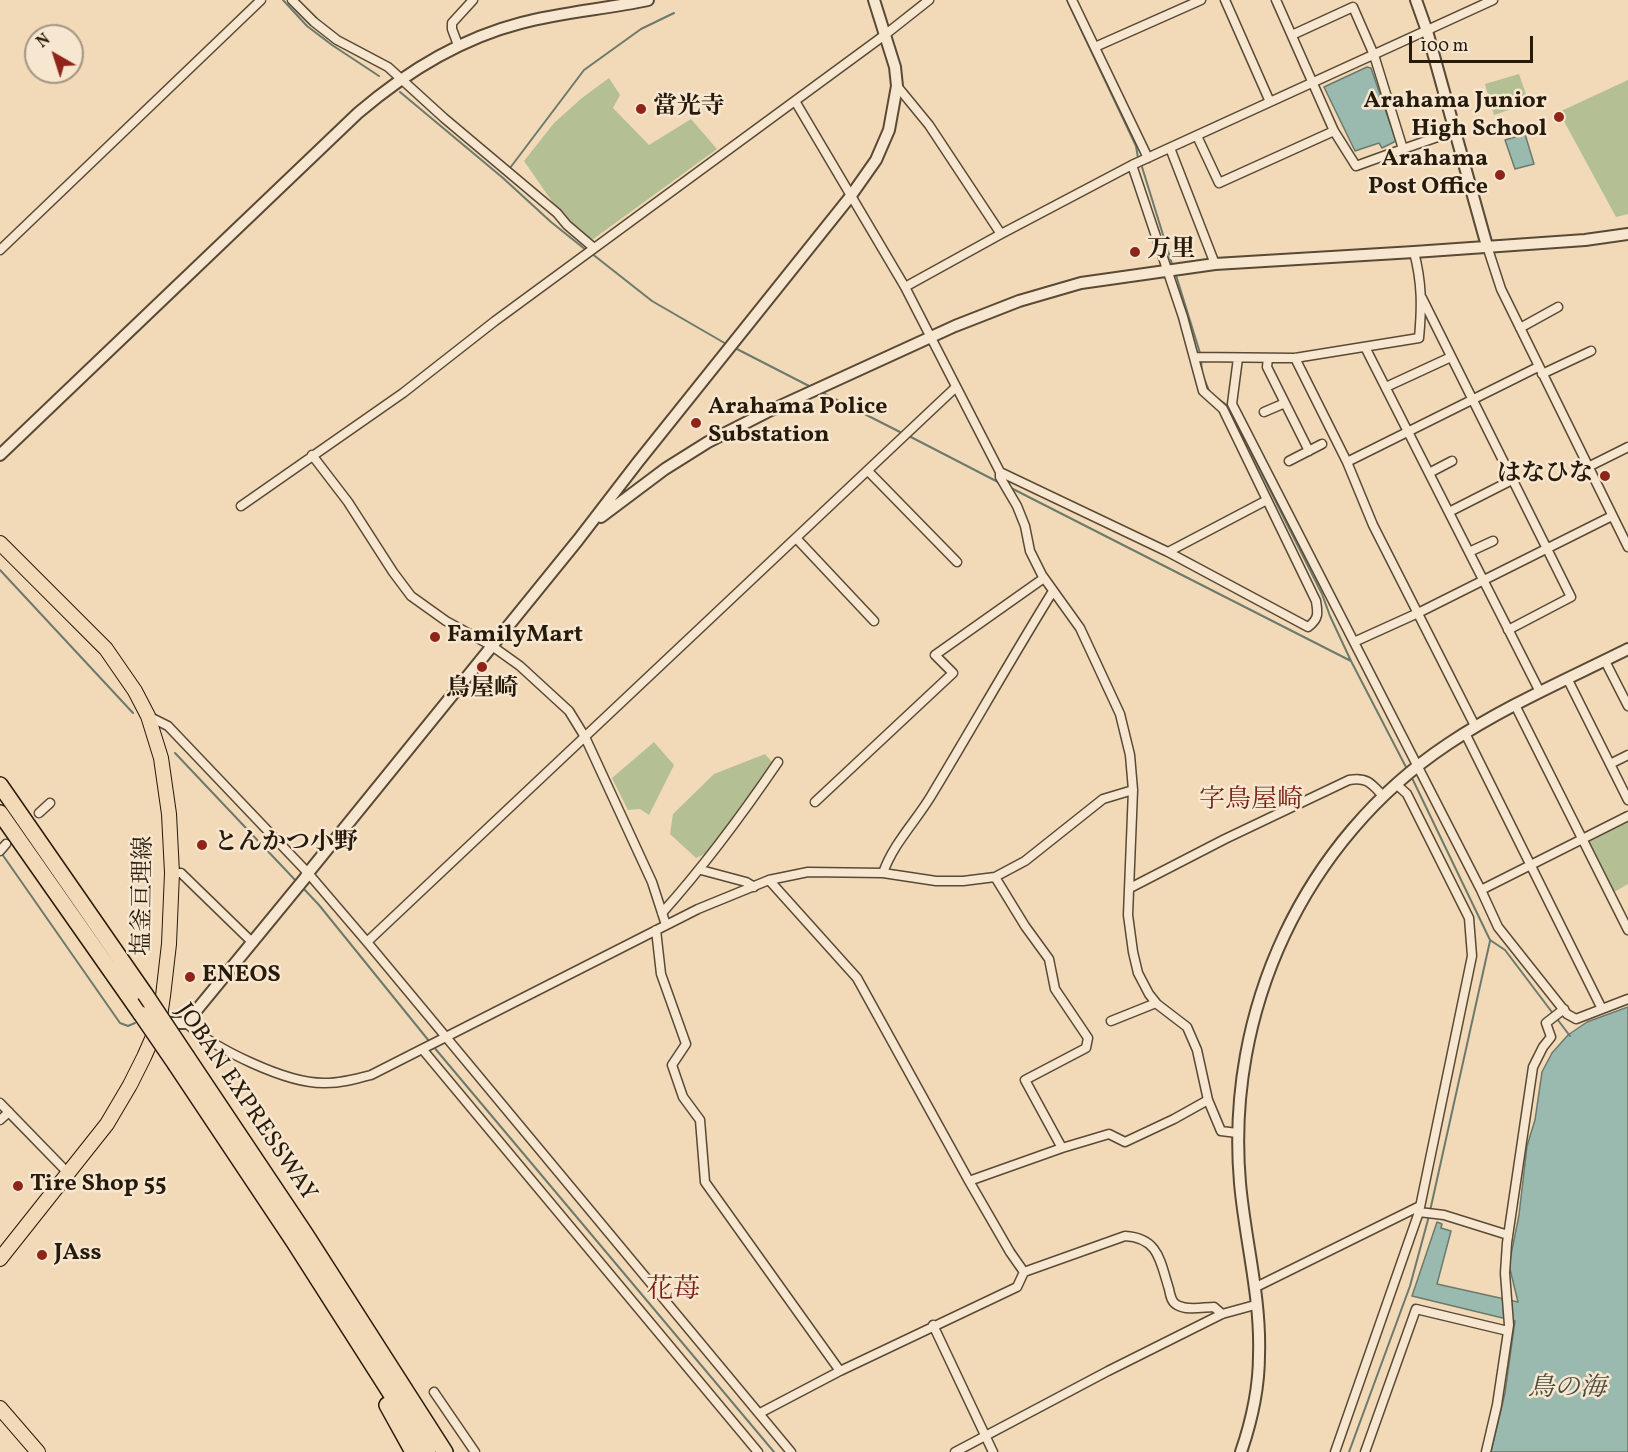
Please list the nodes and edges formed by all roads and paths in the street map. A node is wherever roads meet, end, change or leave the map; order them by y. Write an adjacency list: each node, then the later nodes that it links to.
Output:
1 (261, 0): 35 (street)
2 (292, 0): 19 (street)
3 (473, 0): 16 (street)
4 (648, 0): 16 (street)
5 (874, 0): 14 (street)
6 (929, 0): 14 (street)
7 (1072, 0): 17 (street)
8 (1201, 0): 17 (street)
9 (1225, 0): 23 (street)
10 (1276, 0): 15 (street)
11 (1416, 0): 13 (street)
12 (1493, 0): 13 (street)
13 (1427, 31): 18 (street); 25 (street)
14 (886, 34): 21 (street); 22 (street)
15 (1293, 35): 18 (street); 20 (street)
16 (458, 45): 19 (street)
17 (1095, 47): 29 (street)
18 (1374, 55): 20 (street); 28 (street)
19 (402, 79): 36 (street); 62 (street)
20 (1314, 82): 23 (street); 24 (street)
21 (897, 86): 31 (street); 32 (street)
22 (795, 101): 31 (street); 36 (street)
23 (1270, 102): 26 (street)
24 (1334, 131): 26 (street); 28 (street)
25 (1455, 131): 28 (street); 34 (street)
26 (1197, 136): 27 (street)
27 (1170, 148): 29 (street); 38 (street)
28 (1403, 149)
29 (1148, 158): 30 (street)
30 (1132, 165): 32 (street); 39 (street)
31 (850, 197): 40 (street); 76 (street)
32 (1001, 234): 40 (street)
33 (1628, 234): 34 (street)
34 (1487, 246): 37 (street); 43 (street)
35 (0, 250)
36 (590, 250): 63 (street)
37 (1414, 252): 38 (street); 41 (street)
38 (1215, 264): 39 (street)
39 (1172, 269): 44 (street); 47 (street)
40 (904, 287): 44 (street)
41 (1422, 298): 45 (street); 48 (street)
42 (1558, 307): 43 (street)
43 (1520, 328): 52 (street)
44 (931, 338): 53 (street); 76 (street)
45 (1365, 347): 51 (street); 54 (street)
46 (1591, 351): 52 (street)
47 (1198, 357): 49 (street); 72 (street)
48 (1451, 357): 54 (street); 55 (street)
49 (1238, 358): 50 (street); 91 (street)
50 (1268, 358): 51 (street); 56 (street)
51 (1295, 358): 66 (street)
52 (1540, 370): 55 (street); 67 (street)
53 (956, 387): 68 (street); 70 (street)
54 (1386, 387): 58 (street)
55 (1472, 400): 58 (street); 71 (street)
56 (1285, 403): 57 (street); 61 (street)
57 (1264, 412)
58 (1408, 431): 66 (street); 69 (street)
59 (1322, 444): 61 (street)
60 (1628, 447): 67 (street)
61 (1309, 451): 65 (street)
62 (0, 455)
63 (312, 455): 73 (street); 92 (street)
64 (1452, 460): 69 (street)
65 (1289, 461)
66 (1347, 462): 88 (street)
67 (1588, 467): 75 (street)
68 (868, 471): 77 (street); 84 (street)
69 (1429, 473): 74 (street)
70 (1000, 474): 82 (street); 85 (street)
71 (1512, 480): 74 (street); 81 (street)
72 (1267, 500): 82 (street); 82 (street)
73 (242, 506)
74 (1449, 512): 83 (street)
75 (1612, 516): 80 (street); 81 (street)
76 (591, 525): 92 (street)
77 (796, 538): 89 (street); 102 (street)
78 (1493, 541): 83 (street)
79 (0, 543): 99 (main road, 塩釜亘理線)
80 (1628, 547)
81 (1547, 548): 86 (street); 90 (street)
82 (1168, 552)
83 (1469, 552): 86 (street)
84 (957, 562)
85 (1044, 578): 87 (street); 113 (street)
86 (1484, 580): 88 (street); 90 (street)
87 (1053, 591): 109 (street); 121 (street)
88 (1418, 613): 91 (street); 100 (street)
89 (874, 621)
90 (1508, 630): 96 (street)
91 (1354, 642): 106 (street)
92 (492, 646): 102 (street); 122 (street)
93 (1628, 649): 94 (street)
94 (1605, 661): 95 (street); 98 (street)
95 (1567, 678): 96 (street); 105 (street)
96 (1540, 692): 97 (street)
97 (1515, 705): 100 (street); 117 (street)
98 (1628, 706)
99 (148, 716): 120 (main road, 塩釜亘理線); 122 (street)
100 (1475, 726): 101 (street)
101 (1465, 733): 106 (street); 118 (street)
102 (585, 737): 128 (street); 132 (street)
103 (1628, 755): 105 (street)
104 (778, 762): 119 (street)
105 (1610, 764): 111 (street)
106 (1415, 768): 107 (street); 127 (street)
107 (1399, 781): 110 (street); 152 (street)
108 (0, 785): 143 (highway, JOBAN EXPRESSWAY, bridge)
109 (1133, 790): 123 (street); 126 (street)
110 (1383, 796): 126 (street); 148 (street)
111 (1628, 800)
112 (50, 802): 115 (street)
113 (815, 802)
114 (0, 813): 143 (highway, JOBAN EXPRESSWAY, bridge)
115 (39, 813)
116 (1628, 816): 117 (street)
117 (1582, 839): 118 (street); 131 (street)
118 (1530, 865): 127 (street); 136 (street)
119 (701, 870): 125 (street); 128 (street)
120 (172, 873): 133 (street); 139 (main road, 塩釜亘理線)
121 (883, 873): 123 (street); 124 (street)
122 (306, 876): 132 (street); 133 (street)
123 (995, 877): 149 (street)
124 (769, 880): 125 (street); 151 (street)
125 (754, 887): 129 (street)
126 (1130, 888): 135 (street)
127 (1481, 890): 137 (street)
128 (662, 913): 129 (street)
129 (666, 925): 130 (street)
130 (656, 930): 141 (street); 162 (street)
131 (1628, 930)
132 (367, 942): 141 (street)
133 (253, 943): 140 (street)
134 (1628, 999): 136 (street)
135 (1156, 1003): 138 (street); 144 (street)
136 (1602, 1009): 137 (street)
137 (1562, 1011): 153 (street)
138 (1111, 1021)
139 (159, 1023): 140 (street); 150 (main road, 塩釜亘理線)
140 (186, 1023): 142 (street)
141 (445, 1038): 142 (street); 166 (street)
142 (423, 1050): 174 (street)
143 (181, 1061): 154 (highway, JOBAN EXPRESSWAY); 163 (highway, JOBAN EXPRESSWAY)
144 (1209, 1100): 148 (street); 149 (street)
145 (0, 1103): 146 (street)
146 (9, 1112): 147 (street); 150 (street)
147 (0, 1120)
148 (1238, 1133): 157 (street)
149 (1062, 1148): 151 (street)
150 (65, 1178): 155 (main road, 塩釜亘理線)
151 (969, 1181): 156 (street)
152 (1421, 1210): 153 (street); 157 (street); 179 (street)
153 (1508, 1239): 161 (street)
154 (294, 1242): 169 (highway); 170 (highway, JOBAN EXPRESSWAY)
155 (0, 1259)
156 (1024, 1272): 159 (street); 160 (street)
157 (1254, 1288): 158 (street)
158 (1256, 1305): 159 (street); 178 (street)
159 (1222, 1314): 167 (street)
160 (933, 1325): 162 (street); 167 (street)
161 (1508, 1328): 180 (street); 181 (street)
162 (840, 1371): 166 (street)
163 (399, 1378): 171 (highway, JOBAN EXPRESSWAY); 172 (highway)
164 (434, 1392): 173 (street)
165 (0, 1408): 168 (main road)
166 (760, 1413): 175 (street)
167 (986, 1437): 176 (street); 177 (street)
168 (38, 1452)
169 (413, 1452)
170 (428, 1452)
171 (445, 1452)
172 (451, 1452)
173 (475, 1452)
174 (758, 1452)
175 (791, 1452)
176 (956, 1452)
177 (993, 1452)
178 (1241, 1452)
179 (1335, 1452)
180 (1365, 1452)
181 (1486, 1452)

